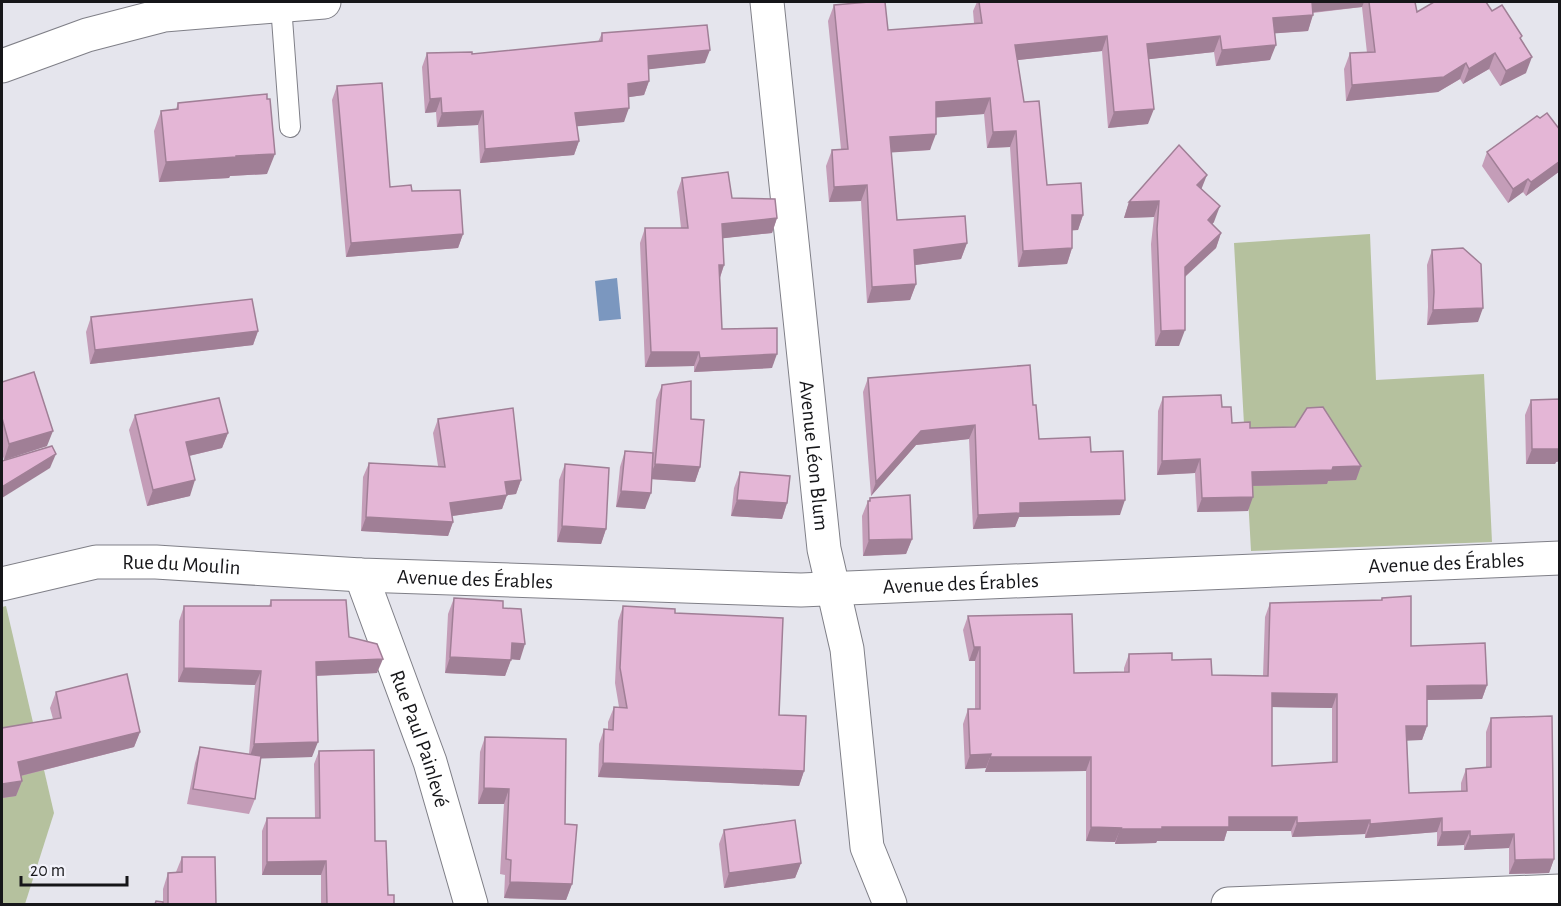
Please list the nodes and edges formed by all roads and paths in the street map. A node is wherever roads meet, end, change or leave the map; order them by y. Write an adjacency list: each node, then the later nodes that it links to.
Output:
1 (324, 2): 3 (street)
2 (766, 2): 9 (street, Avenue Léon Blum)
3 (281, 5): 4 (street); 5 (lane)
4 (2, 66)
5 (290, 127)
6 (1560, 558): 9 (street, Avenue des Érables)
7 (361, 575): 8 (street, Rue du Moulin); 9 (street, Avenue des Érables); 11 (street, Rue Paul Painlevé)
8 (2, 584)
9 (833, 589): 12 (street, Avenue Léon Blum)
10 (1560, 891): 13 (street)
11 (471, 904)
12 (890, 904)
13 (1228, 904)

